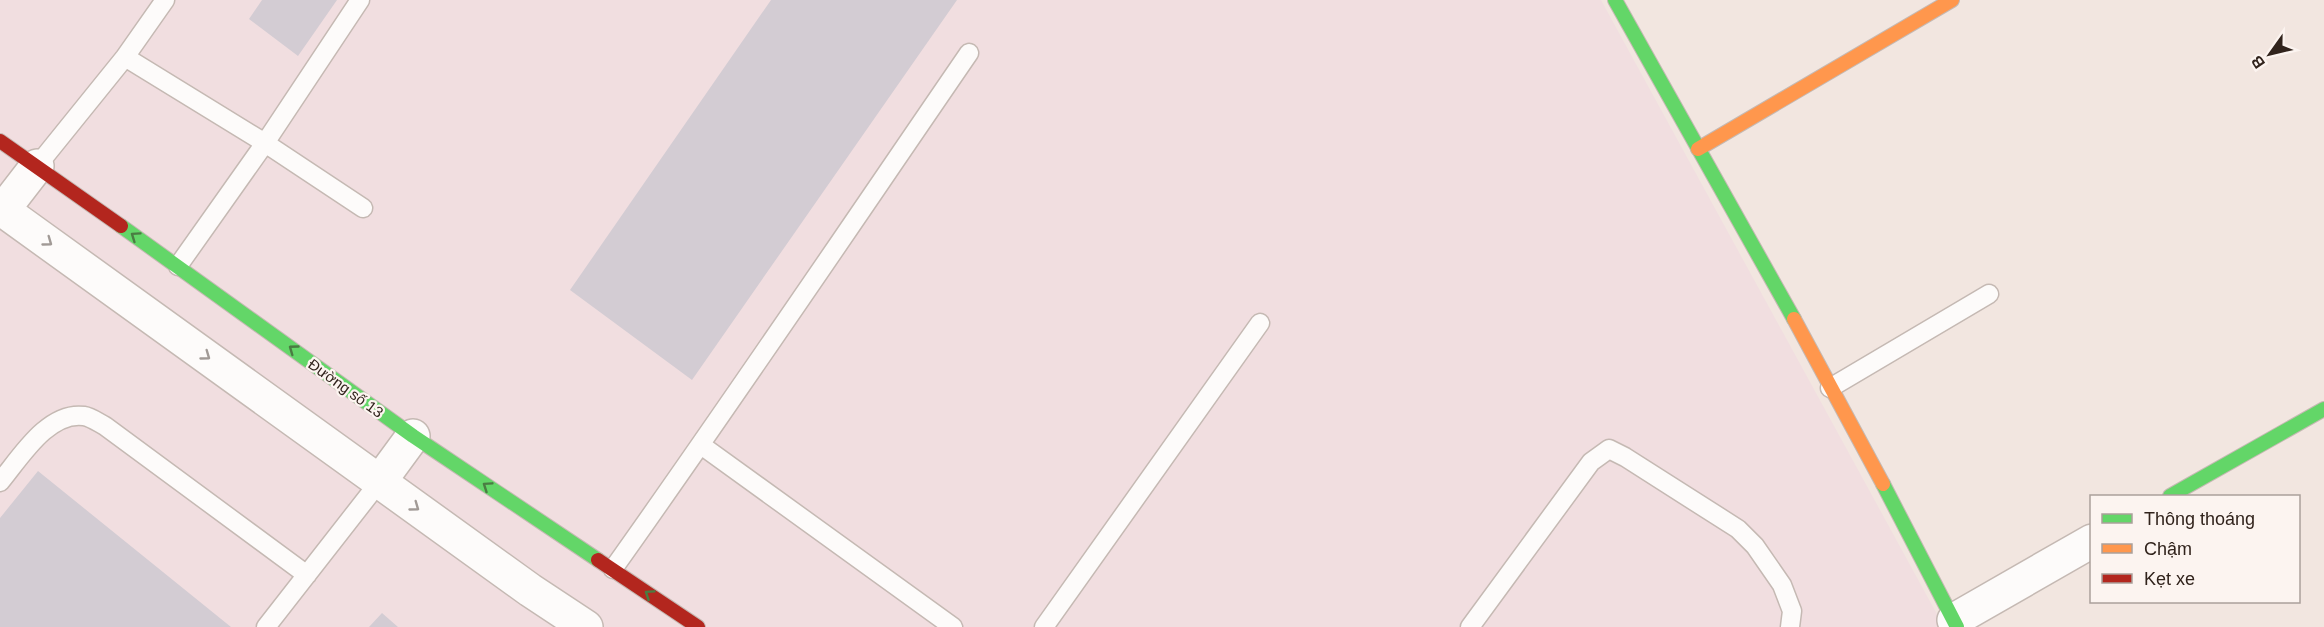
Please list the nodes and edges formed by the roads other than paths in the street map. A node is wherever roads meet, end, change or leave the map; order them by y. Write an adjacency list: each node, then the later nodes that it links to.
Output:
1 (165, 0): 6 (lane)
2 (360, 0): 8 (lane)
3 (1615, 0): 9 (street)
4 (1952, 0): 9 (street)
5 (969, 53): 19 (lane)
6 (125, 57): 8 (lane); 10 (lane)
7 (0, 141): 10 (street, Đường số 13)
8 (265, 143): 11 (lane); 13 (lane)
9 (1698, 148): 16 (street)
10 (37, 166): 12 (street); 13 (street, Đường số 13, one-way to 10)
11 (363, 208)
12 (2, 209): 20 (street, one-way to 20)
13 (178, 266): 18 (street, Đường số 13, one-way to 13)
14 (1989, 294): 16 (lane)
15 (1260, 323): 31 (lane)
16 (1830, 388): 26 (street)
17 (2324, 409): 22 (street)
18 (413, 436): 20 (street); 24 (street, Đường số 13, one-way to 18)
19 (701, 445): 24 (lane); 30 (lane)
20 (380, 481): 25 (lane); 28 (street, one-way to 28)
21 (0, 482): 25 (lane)
22 (2172, 495)
23 (2090, 542): 26 (street)
24 (613, 570): 29 (street, Đường số 13, one-way to 24)
25 (307, 575): 27 (lane)
26 (1956, 623)
27 (266, 627)
28 (586, 627)
29 (698, 627)
30 (953, 627)
31 (1044, 627)
32 (1470, 627): 33 (lane)
33 (1790, 627)

